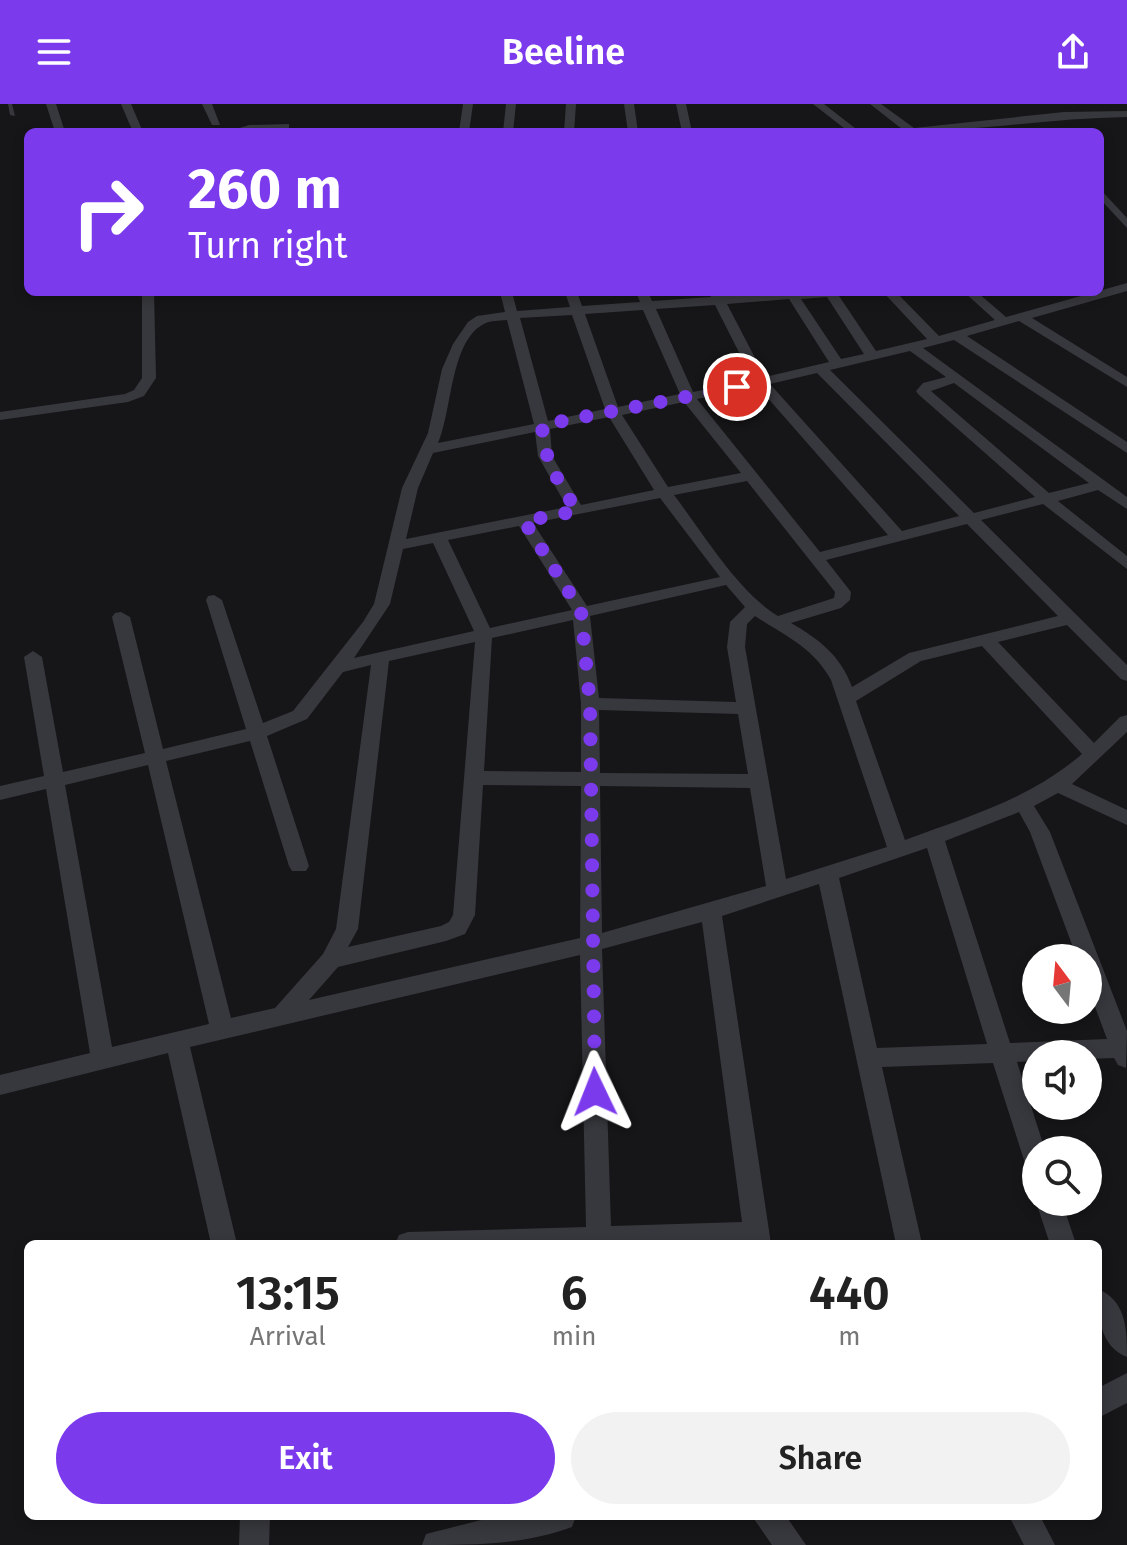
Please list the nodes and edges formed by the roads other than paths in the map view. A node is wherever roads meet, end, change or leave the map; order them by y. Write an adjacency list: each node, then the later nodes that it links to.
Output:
1 (10, 104): 14 (lane)
2 (51, 104): 18 (street)
3 (126, 104): 19 (street)
4 (207, 104): 16 (street)
5 (468, 104): 21 (street)
6 (511, 104): 22 (street)
7 (571, 104): 23 (street)
8 (629, 104): 24 (street)
9 (681, 104): 25 (street)
10 (818, 104): 26 (street)
11 (875, 104): 27 (street)
12 (1047, 104): 15 (street)
13 (1127, 114): 15 (street)
14 (13, 115)
15 (1052, 116): 28 (street); 29 (street)
16 (216, 123)
17 (285, 126): 20 (street)
18 (59, 128)
19 (136, 128)
20 (249, 128)
21 (465, 128)
22 (508, 128)
23 (569, 128)
24 (632, 128)
25 (686, 128)
26 (850, 128)
27 (904, 128)
28 (945, 128)
29 (1059, 128)
30 (1104, 197): 31 (street)
31 (1123, 220)
32 (148, 296): 58 (street)
33 (507, 296): 45 (street)
34 (572, 296): 44 (street)
35 (717, 296): 42 (street); 54 (street)
36 (792, 296): 52 (street)
37 (833, 296): 51 (street)
38 (893, 296): 49 (street)
39 (975, 296): 47 (street)
40 (1047, 296): 43 (street)
41 (1095, 296): 43 (street)
42 (645, 299): 44 (street); 56 (street)
43 (1059, 306): 46 (street)
44 (577, 311): 45 (street); 57 (street)
45 (512, 315): 59 (street); 61 (street)
46 (1021, 317): 47 (street); 55 (street)
47 (1004, 322): 48 (street)
48 (956, 335): 49 (street); 60 (street)
49 (936, 341): 50 (street)
50 (912, 346): 51 (street); 53 (street)
51 (872, 356): 52 (street)
52 (828, 366): 54 (street); 68 (street)
53 (955, 379): 63 (street); 65 (street)
54 (761, 382): 56 (street); 70 (street)
55 (1127, 383)
56 (688, 397): 57 (street); 62 (street)
57 (613, 412): 59 (street); 64 (street)
58 (0, 416)
59 (542, 425): 61 (street); 67 (street)
60 (1127, 449)
61 (427, 450): 72 (street)
62 (748, 476): 64 (street); 73 (street)
63 (1100, 485): 65 (street); 66 (street)
64 (664, 493): 67 (street); 75 (street)
65 (1046, 499): 68 (street); 74 (street)
66 (1127, 504)
67 (577, 511): 69 (street)
68 (972, 517): 70 (street); 80 (street)
69 (524, 521): 71 (street); 78 (street)
70 (898, 536): 73 (street)
71 (439, 538): 72 (street); 82 (street)
72 (396, 546): 86 (street)
73 (816, 558): 81 (street)
74 (1127, 564)
75 (728, 580): 77 (street); 78 (street)
76 (214, 600): 92 (street)
77 (754, 608): 81 (street); 90 (street)
78 (581, 611): 82 (street); 89 (street)
79 (121, 617): 94 (street)
80 (1072, 618): 83 (street); 87 (street)
81 (776, 622): 88 (street)
82 (484, 634): 85 (street); 95 (street)
83 (984, 638): 88 (street); 93 (street)
84 (33, 657): 97 (street)
85 (381, 657): 86 (street); 111 (street)
86 (339, 667): 92 (street)
87 (1127, 675)
88 (846, 699): 104 (street)
89 (590, 704): 90 (street); 96 (street)
90 (746, 708): 98 (street)
91 (1127, 721): 93 (street)
92 (257, 733): 94 (street); 105 (street)
93 (1094, 755): 99 (street)
94 (155, 757): 97 (street); 114 (street)
95 (476, 778): 96 (street); 111 (street)
96 (590, 780): 98 (street); 109 (street)
97 (53, 781): 100 (street); 119 (street)
98 (758, 781): 107 (street)
99 (1058, 785): 101 (street); 102 (street)
100 (0, 793)
101 (1023, 803): 103 (street); 110 (street)
102 (1127, 818)
103 (934, 839): 104 (street); 117 (street)
104 (899, 851): 106 (street)
105 (299, 866)
106 (827, 873): 107 (street); 118 (street)
107 (777, 890): 108 (street)
108 (711, 911): 109 (street); 124 (street)
109 (591, 944): 113 (street); 123 (street)
110 (1083, 944)
111 (331, 960): 113 (street)
112 (1102, 994): 116 (street)
113 (282, 1015): 114 (street)
114 (222, 1030): 115 (street)
115 (177, 1041): 119 (street); 125 (street)
116 (1125, 1052): 117 (street)
117 (1003, 1054): 118 (street); 121 (street)
118 (868, 1058): 127 (street)
119 (103, 1060): 120 (street)
120 (0, 1085)
121 (1029, 1136)
122 (1054, 1216): 128 (street)
123 (599, 1239): 124 (street); 126 (street)
124 (757, 1239)
125 (223, 1240)
126 (561, 1240)
127 (908, 1240)
128 (1062, 1240)
129 (1102, 1308): 130 (street)
130 (1127, 1344)
131 (1127, 1387): 132 (street)
132 (1102, 1402)
133 (255, 1520): 137 (street)
134 (544, 1520): 138 (street)
135 (770, 1520): 139 (street)
136 (1026, 1520): 140 (street)
137 (254, 1545)
138 (437, 1545)
139 (791, 1545)
140 (1040, 1545)

